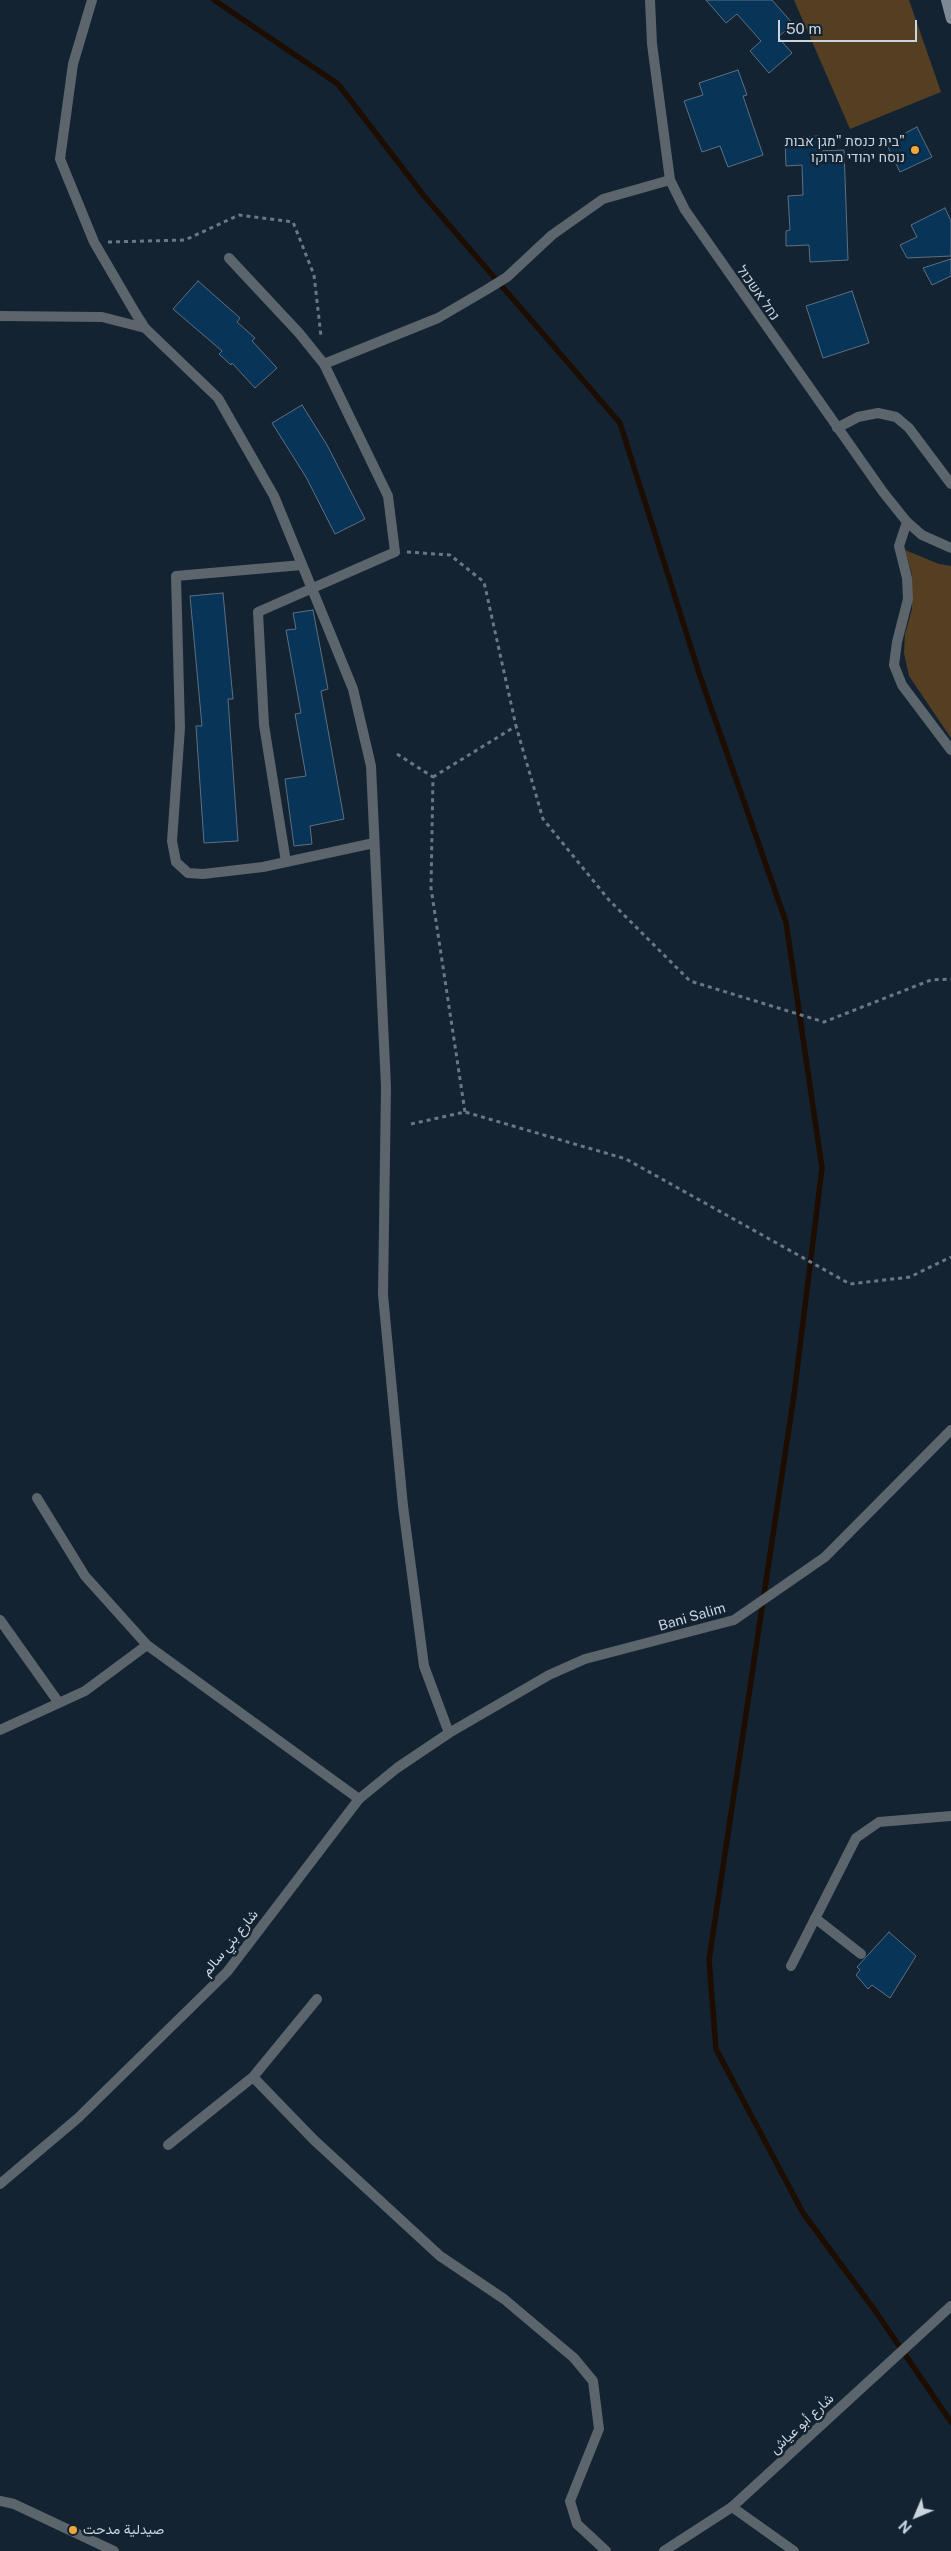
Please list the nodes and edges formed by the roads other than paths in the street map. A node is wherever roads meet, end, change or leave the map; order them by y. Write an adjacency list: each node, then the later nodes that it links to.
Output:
1 (92, 0): 8 (street)
2 (650, 0): 5 (street, נחל אשכול)
3 (946, 0): 4 (main road)
4 (951, 19)
5 (670, 180): 9 (street); 10 (street, נחל אשכול)
6 (229, 258): 9 (street)
7 (0, 316): 8 (street)
8 (146, 328): 14 (street)
9 (324, 364): 15 (street)
10 (838, 428): 11 (street); 12 (street, נחל אשכול)
11 (951, 484)
12 (907, 522): 13 (street, נחל אשכול); 16 (street)
13 (951, 548)
14 (302, 565): 15 (street); 18 (street)
15 (312, 589): 17 (street); 18 (street)
16 (951, 750)
17 (374, 843): 18 (street); 25 (street)
18 (286, 862)
19 (951, 1430): 25 (street, Bani Salim)
20 (37, 1498): 22 (street)
21 (0, 1620): 23 (street)
22 (147, 1646): 23 (street); 26 (street)
23 (59, 1703): 24 (street)
24 (0, 1730)
25 (449, 1733): 26 (street, شارع بني سالم)
26 (359, 1799): 34 (street, شارع بني سالم)
27 (951, 1816): 28 (street)
28 (815, 1918): 29 (street); 30 (street)
29 (861, 1954)
30 (790, 1966)
31 (317, 1999): 32 (street)
32 (253, 2077): 33 (street); 40 (street)
33 (168, 2146)
34 (0, 2184)
35 (951, 2306): 37 (street, شارع أبو عياش)
36 (0, 2501): 39 (street)
37 (732, 2507): 38 (street, شارع أبو عياش); 41 (street)
38 (670, 2549)
39 (114, 2551)
40 (606, 2551)
41 (794, 2551)

